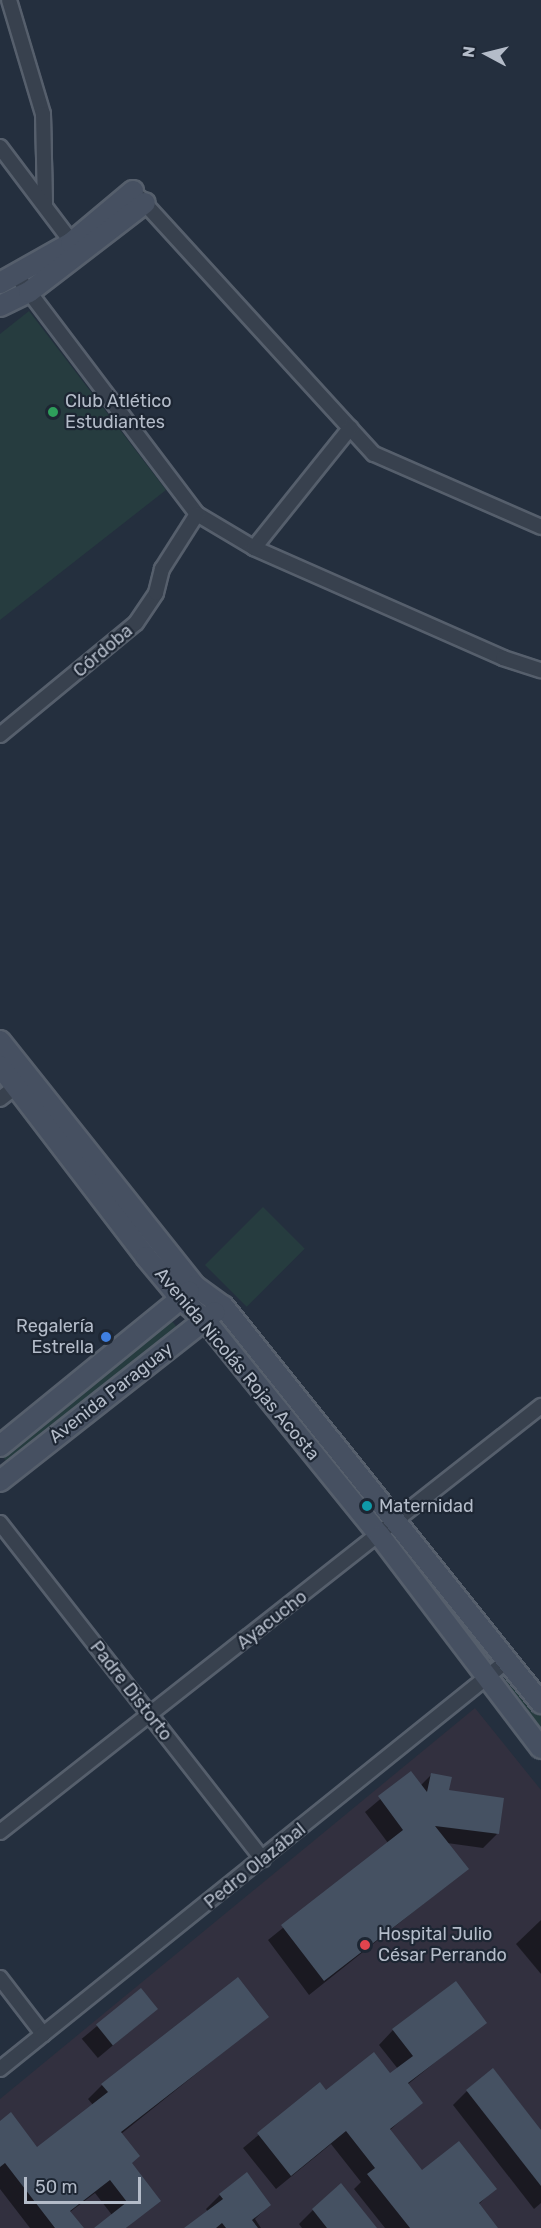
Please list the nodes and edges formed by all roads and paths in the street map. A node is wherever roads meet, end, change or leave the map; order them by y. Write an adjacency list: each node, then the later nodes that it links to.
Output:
1 (9, 0): 4 (street)
2 (0, 147): 4 (street)
3 (139, 197): 5 (main road); 9 (street)
4 (45, 204): 5 (street)
5 (76, 248): 6 (main road); 7 (main road)
6 (9, 280): 7 (street)
7 (29, 292): 8 (main road); 10 (street)
8 (0, 306)
9 (350, 428): 11 (street); 12 (street)
10 (197, 514): 12 (street); 14 (street, Córdoba)
11 (541, 527)
12 (254, 548): 13 (street)
13 (541, 670)
14 (0, 735)
15 (0, 1041): 17 (main road, Avenida Nicolás Rojas Acosta)
16 (0, 1066): 17 (main road, Avenida Nicolás Rojas Acosta)
17 (23, 1082): 18 (street); 19 (main road, Avenida Nicolás Rojas Acosta)
18 (0, 1099)
19 (188, 1292): 20 (main road, Avenida Nicolás Rojas Acosta); 21 (main road, Avenida Nicolás Rojas Acosta); 23 (main road, Avenida Paraguay)
20 (223, 1306): 21 (main road, Avenida Paraguay); 25 (main road, Avenida Nicolás Rojas Acosta)
21 (205, 1320): 24 (main road, Avenida Paraguay); 27 (main road, Avenida Nicolás Rojas Acosta)
22 (541, 1406): 25 (street, Ayacucho)
23 (0, 1446)
24 (0, 1480)
25 (397, 1522): 27 (street, Ayacucho); 28 (main road, Avenida Nicolás Rojas Acosta)
26 (0, 1523): 31 (street, Padre Distorto)
27 (380, 1536): 29 (main road, Avenida Nicolás Rojas Acosta); 31 (street, Ayacucho)
28 (508, 1660): 29 (street, Pedro Olazábal); 30 (main road, Avenida Nicolás Rojas Acosta)
29 (486, 1677): 32 (main road, Avenida Nicolás Rojas Acosta); 34 (street, Pedro Olazábal)
30 (541, 1703)
31 (149, 1714): 33 (street, Ayacucho); 34 (street, Padre Distorto)
32 (541, 1748)
33 (0, 1832)
34 (263, 1860): 36 (street, Pedro Olazábal)
35 (0, 1978): 36 (street)
36 (44, 2034): 37 (street, Pedro Olazábal)
37 (0, 2069)

